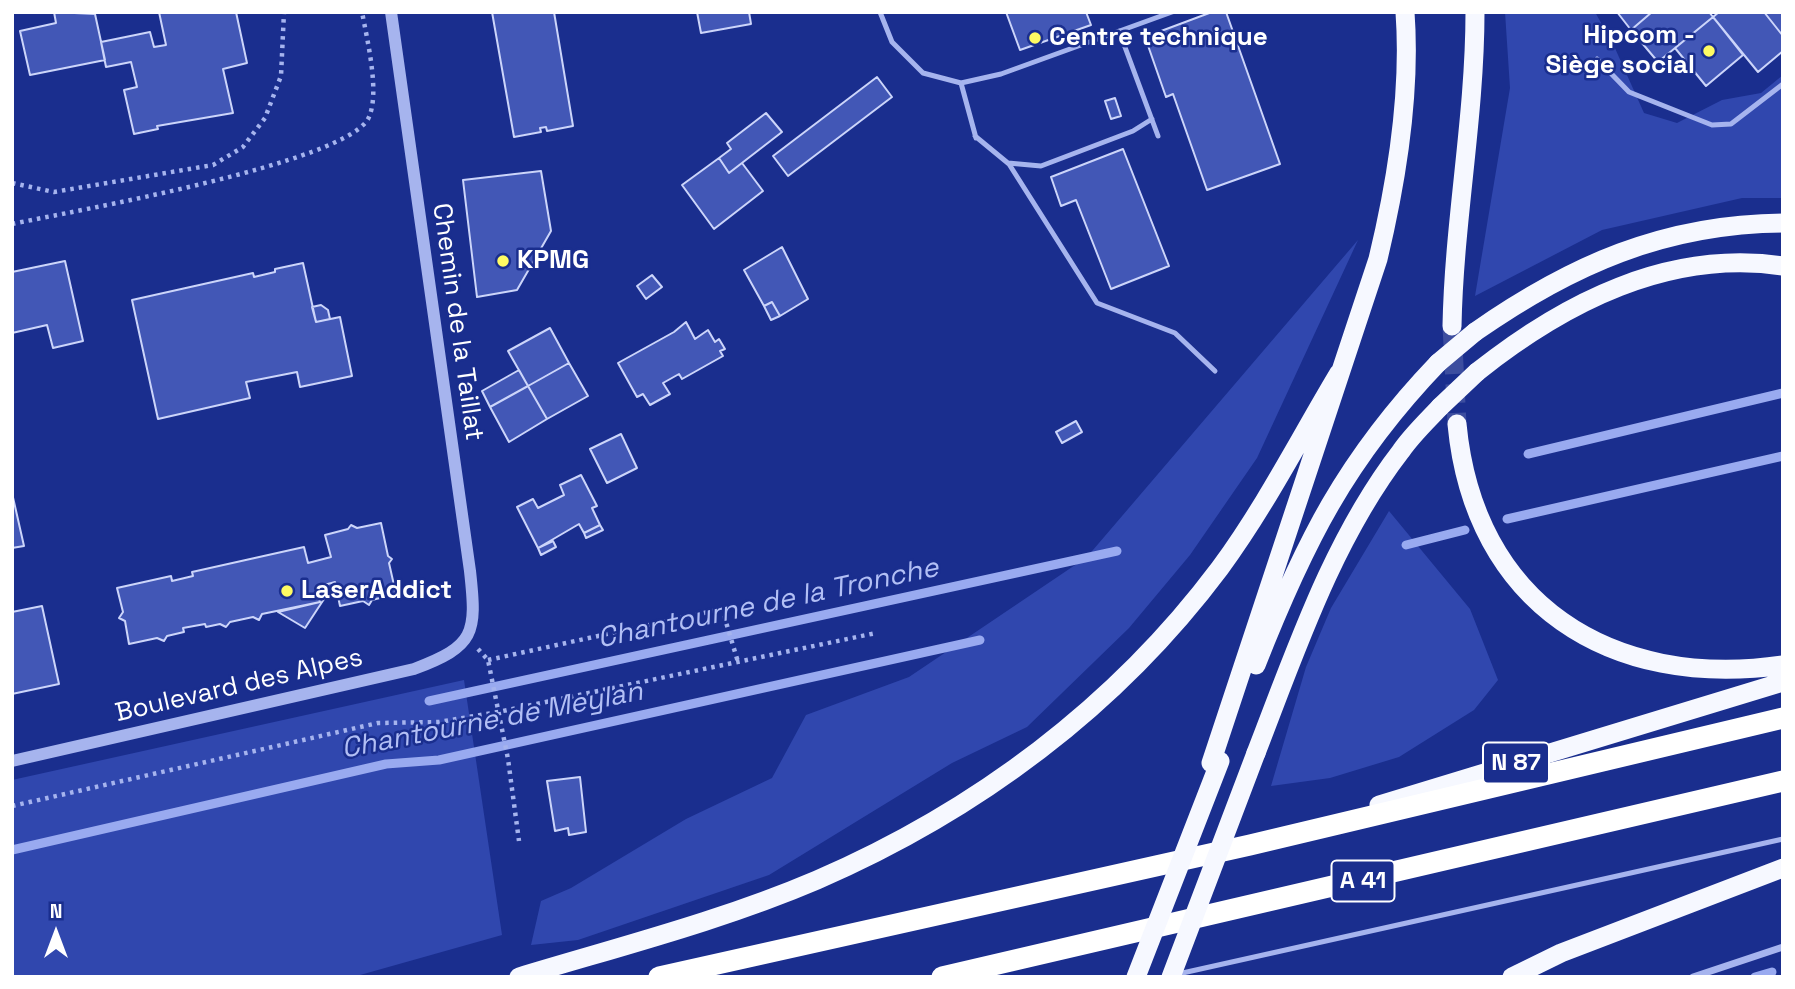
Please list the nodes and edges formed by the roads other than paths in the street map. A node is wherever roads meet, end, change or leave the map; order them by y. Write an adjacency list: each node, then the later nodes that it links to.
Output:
1 (391, 12): 19 (street, Chemin de la Taillat)
2 (880, 12): 8 (lane)
3 (1172, 12): 6 (lane)
4 (1405, 12): 17 (highway)
5 (1475, 12): 15 (highway)
6 (1119, 31): 8 (lane); 10 (lane)
7 (1597, 60): 9 (lane)
8 (961, 83): 12 (lane)
9 (1783, 84)
10 (1152, 119): 11 (lane); 12 (lane)
11 (1158, 136)
12 (1009, 164): 16 (lane)
13 (1783, 223): 24 (highway, bridge)
14 (1783, 267): 35 (highway, bridge)
15 (1452, 326)
16 (1215, 371)
17 (1339, 373): 24 (highway); 30 (highway)
18 (1457, 424): 20 (highway)
19 (468, 638): 23 (street, Boulevard des Alpes)
20 (1783, 665)
21 (1783, 682): 27 (highway, N 87)
22 (1783, 718): 27 (highway, A 41)
23 (12, 761)
24 (1216, 762): 33 (highway, bridge)
25 (1783, 781): 32 (highway, A 41)
26 (1783, 839): 34 (lane)
27 (1250, 845): 31 (highway, A 41)
28 (1783, 868): 36 (highway)
29 (1783, 947): 37 (street)
30 (519, 977)
31 (659, 977)
32 (942, 977)
33 (1136, 977)
34 (1165, 977)
35 (1171, 977)
36 (1512, 977)
37 (1693, 977)

